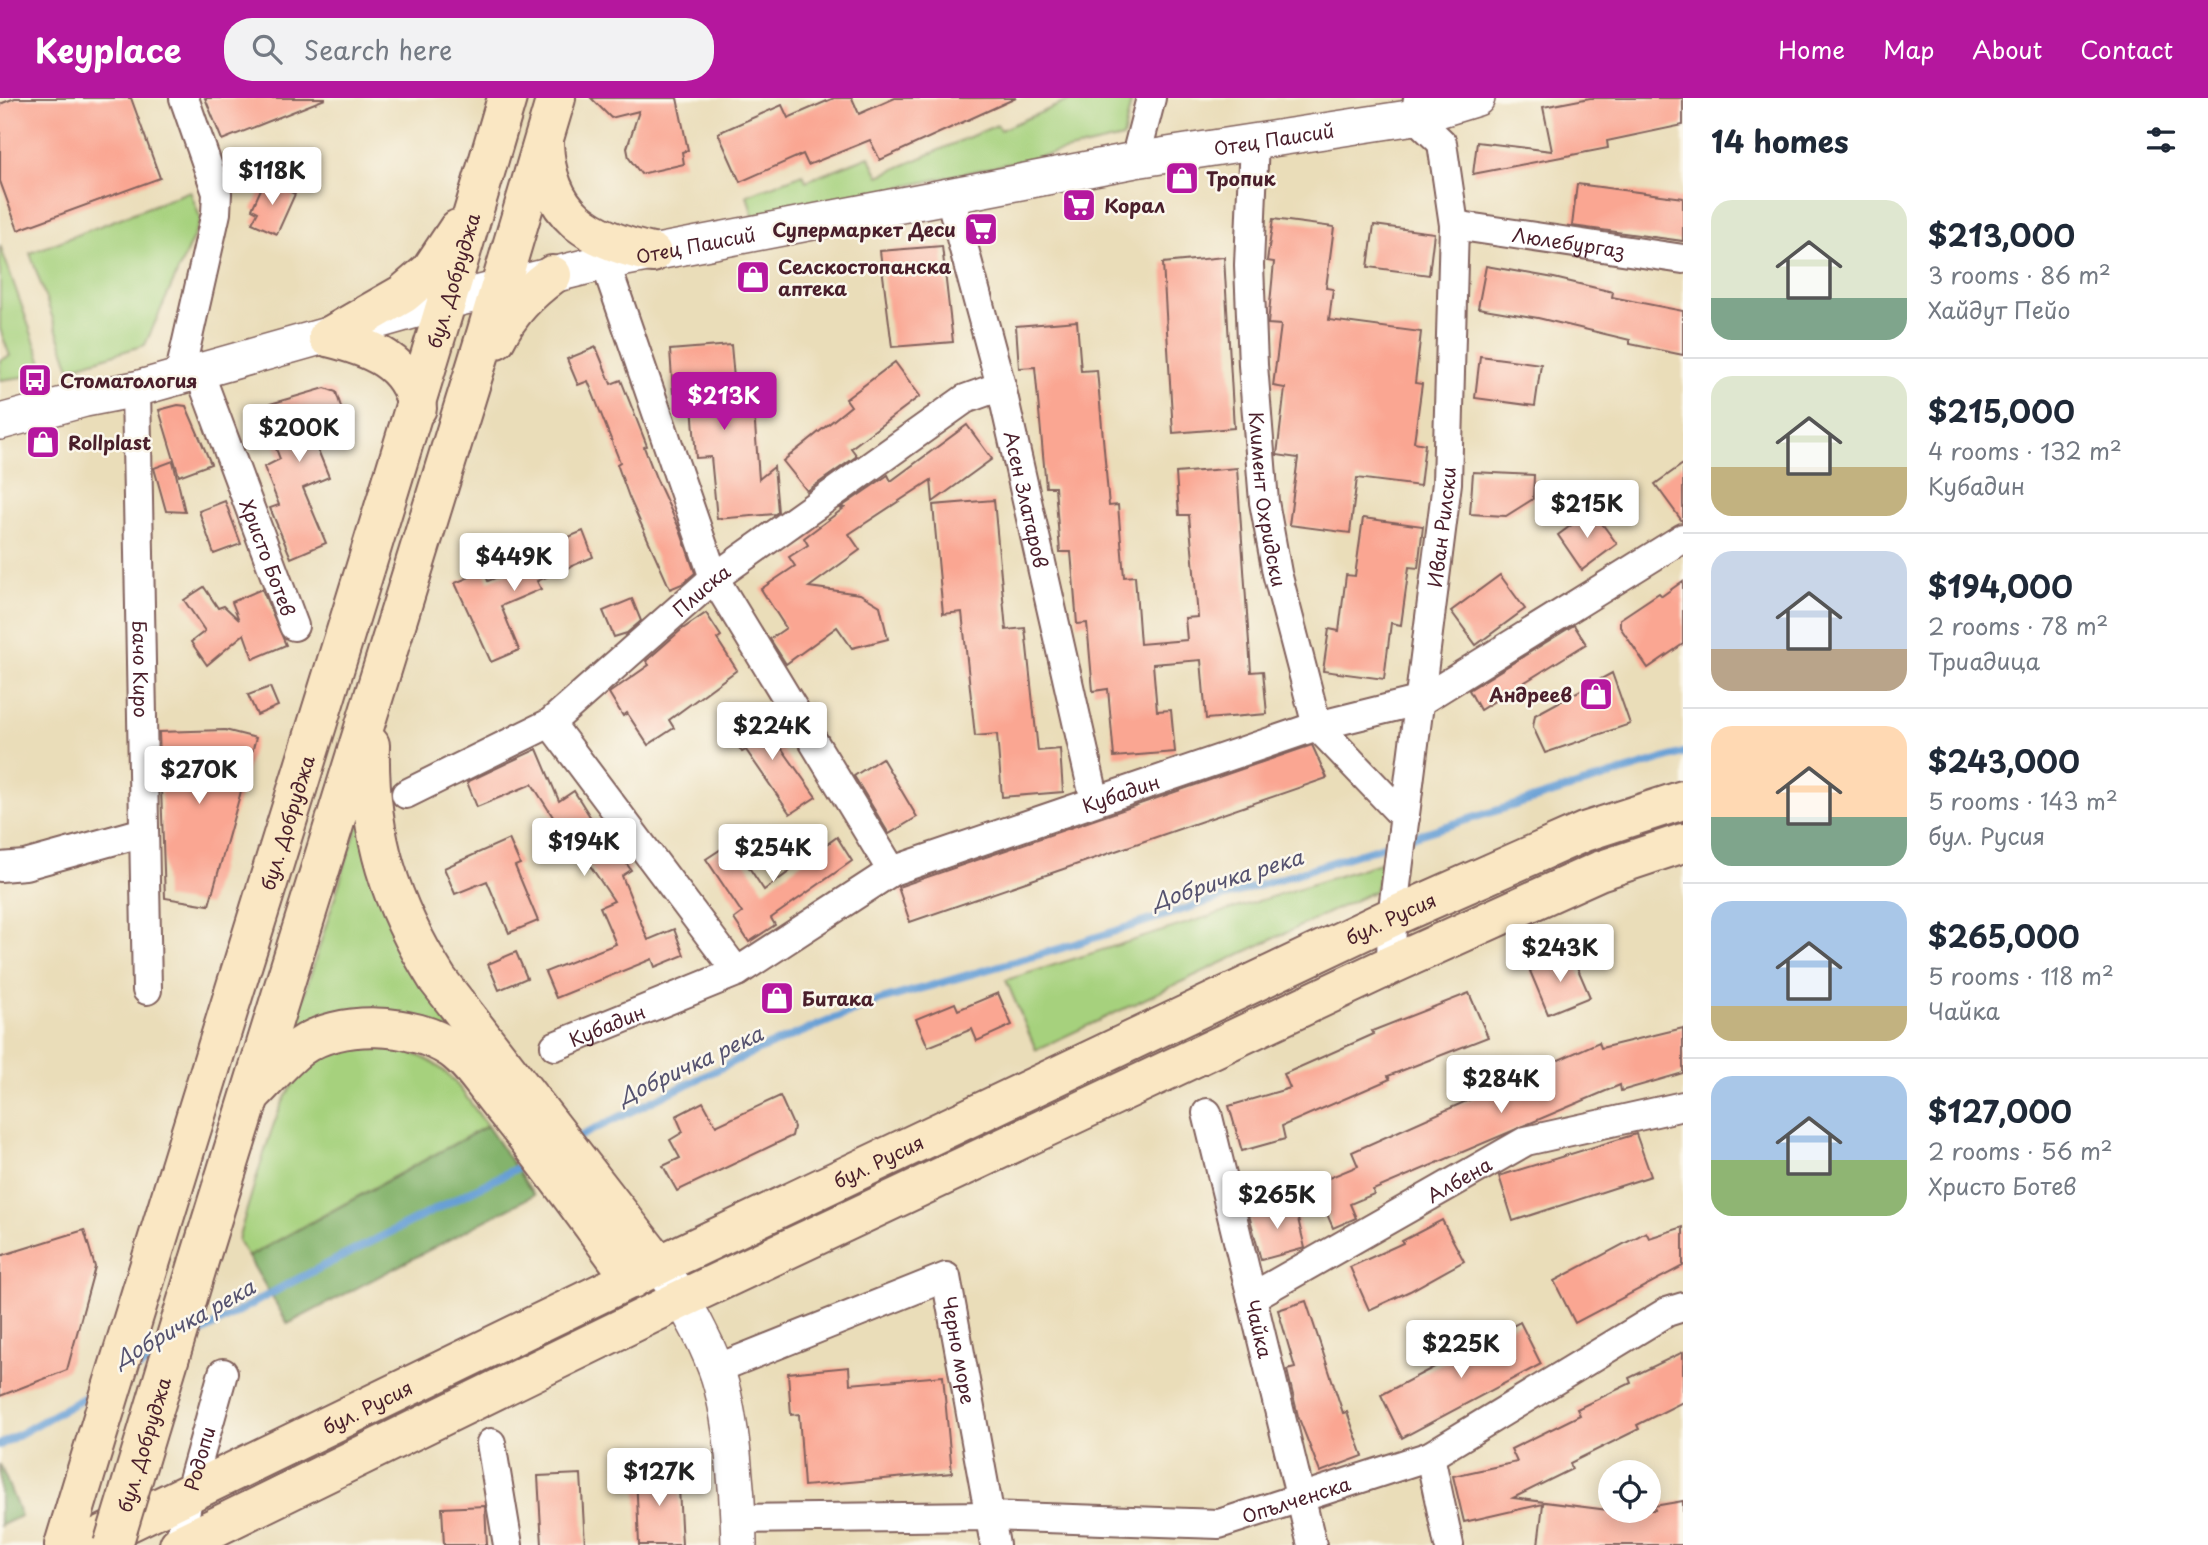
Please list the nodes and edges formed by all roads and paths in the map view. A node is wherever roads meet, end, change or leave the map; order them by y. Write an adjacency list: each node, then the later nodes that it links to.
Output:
1 (184, 98): 20 (street)
2 (508, 98): 9 (main road, бул. Добруджа)
3 (556, 98): 7 (main road, бул. Добруджа)
4 (1151, 98): 10 (street)
5 (1477, 98): 6 (street, Отец Паисий)
6 (1417, 107): 8 (street, Отец Паисий); 12 (street, Иван Рилски)
7 (544, 139): 13 (main road); 17 (main road, бул. Добруджа)
8 (1254, 140): 10 (street, Отец Паисий); 34 (street, Климент Охридски)
9 (489, 159): 18 (main road, бул. Добруджа); 19 (main road)
10 (1135, 160): 11 (street, Отец Паисий)
11 (950, 197): 13 (street, Отец Паисий); 21 (street, Асен Златаров)
12 (1454, 225): 14 (street, Люлебургаз); 31 (street, Иван Рилски)
13 (652, 253): 15 (street, Отец Паисий)
14 (1683, 259)
15 (605, 262): 16 (street, Отец Паисий); 29 (street)
16 (552, 275): 17 (street, Отец Паисий); 26 (main road)
17 (499, 289): 18 (street, Отец Паисий); 26 (main road, бул. Добруджа)
18 (448, 301): 19 (street, Отец Паисий); 25 (main road, бул. Добруджа)
19 (328, 337): 20 (street, Отец Паисий); 25 (main road)
20 (189, 375): 22 (street, Отец Паисий); 30 (street, Христо Ботев)
21 (1000, 386): 29 (street, Плиска); 37 (street, Асен Златаров)
22 (136, 389): 23 (street, Отец Паисий); 38 (street, Бачо Киро)
23 (85, 399): 24 (street, Отец Паисий); 27 (street, Отец Паисий)
24 (0, 400)
25 (417, 408): 67 (main road, бул. Добруджа)
26 (460, 417): 32 (main road, бул. Добруджа)
27 (0, 422)
28 (1683, 538): 31 (street, Кубадин)
29 (715, 578): 33 (street, Плиска); 42 (street)
30 (294, 626)
31 (1422, 700): 34 (street, Кубадин); 39 (street, Иван Рилски)
32 (372, 701): 48 (main road, бул. Добруджа); 51 (main road)
33 (550, 723): 35 (street, Плиска); 45 (street)
34 (1317, 726): 37 (street, Кубадин); 39 (street, Климент Охридски)
35 (406, 794)
36 (1683, 800): 43 (main road, бул. Русия)
37 (1095, 801): 42 (street, Кубадин)
38 (144, 832): 41 (street); 46 (street, Бачо Киро)
39 (1403, 833): 43 (street, Иван Рилски)
40 (1683, 843): 44 (main road)
41 (0, 867)
42 (892, 871): 45 (street, Кубадин)
43 (1392, 917): 44 (street, Иван Рилски); 54 (main road, бул. Русия)
44 (1391, 965): 57 (main road)
45 (737, 972): 47 (street, Кубадин)
46 (147, 990)
47 (555, 1046)
48 (253, 1093): 51 (main road); 69 (main road, бул. Добруджа, bridge)
49 (1683, 1106): 55 (street, Албена)
50 (1207, 1113): 55 (street, Чайка)
51 (539, 1130): 52 (main road)
52 (568, 1168): 53 (main road); 54 (main road)
53 (585, 1214): 54 (main road); 56 (main road)
54 (645, 1272): 56 (main road, бул. Русия); 57 (street)
55 (1252, 1297): 64 (street, Чайка)
56 (585, 1302): 63 (main road, бул. Русия)
57 (671, 1305): 59 (street); 70 (main road)
58 (1683, 1307): 62 (street, Опълченска)
59 (709, 1354): 65 (street, Черно море); 66 (street)
60 (223, 1373): 63 (street, Родопи)
61 (491, 1444): 71 (street)
62 (1430, 1455): 64 (street, Опълченска); 74 (street)
63 (189, 1494): 68 (main road, бул. Русия); 70 (street, Родопи)
64 (1300, 1496): 65 (street, Опълченска); 73 (street, Чайка)
65 (989, 1516): 66 (street, Опълченска); 72 (street, Черно море)
66 (738, 1532)
67 (64, 1545)
68 (82, 1545)
69 (113, 1545)
70 (179, 1545)
71 (508, 1545)
72 (995, 1545)
73 (1312, 1545)
74 (1448, 1545)

